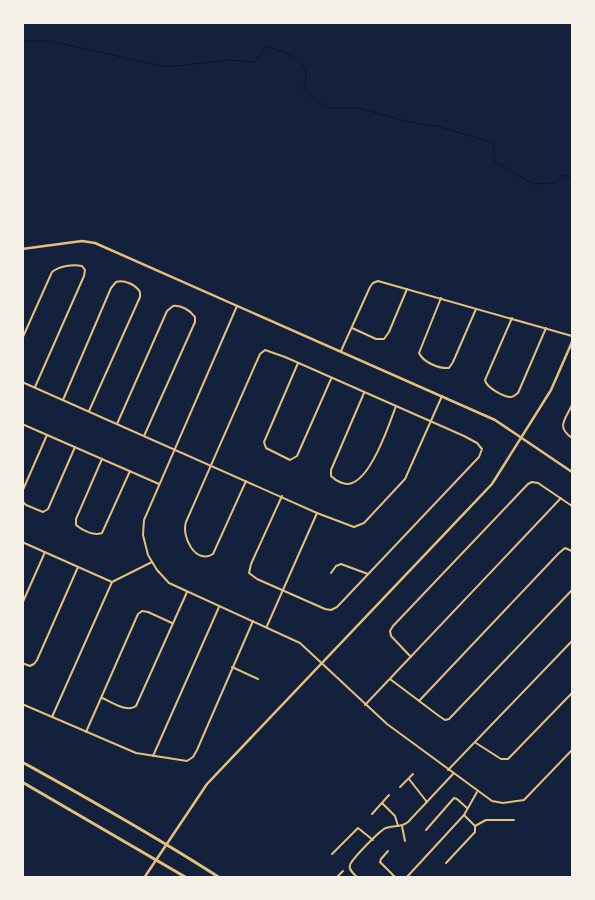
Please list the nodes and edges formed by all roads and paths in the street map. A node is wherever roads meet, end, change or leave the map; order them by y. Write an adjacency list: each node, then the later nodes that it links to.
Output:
1 (22, 249): 4 (street)
2 (407, 289): 3 (street); 7 (street); 7 (street)
3 (441, 298): 5 (street); 5 (street)
4 (237, 306): 12 (street); 31 (street)
5 (476, 309): 6 (street)
6 (512, 318): 8 (street); 8 (street)
7 (352, 327): 12 (street)
8 (546, 328): 9 (street)
9 (572, 336)
10 (22, 339): 16 (street)
11 (572, 342): 28 (street)
12 (341, 352): 18 (street)
13 (298, 363): 14 (street); 14 (street); 33 (street)
14 (332, 378): 17 (street)
15 (22, 382): 16 (street)
16 (34, 387): 19 (street)
17 (364, 393): 20 (street); 20 (street)
18 (442, 396): 23 (street); 28 (street)
19 (63, 400): 22 (street); 22 (street)
20 (396, 406): 23 (street)
21 (572, 406): 29 (street)
22 (89, 411): 25 (street)
23 (431, 422): 43 (street); 50 (street)
24 (22, 424): 26 (street)
25 (117, 424): 27 (street); 27 (street)
26 (47, 435): 30 (street); 38 (street)
27 (144, 436): 31 (street)
28 (522, 438): 35 (street); 63 (street)
29 (572, 438)
30 (75, 447): 32 (street); 41 (street)
31 (175, 450): 33 (street); 37 (street)
32 (102, 458): 34 (street); 34 (street)
33 (212, 465): 36 (street); 36 (street)
34 (130, 471): 37 (street)
35 (572, 472)
36 (246, 481): 39 (street)
37 (159, 484): 47 (street)
38 (22, 492)
39 (282, 496): 43 (street); 52 (street)
40 (561, 498): 42 (street); 61 (street); 61 (street)
41 (22, 501)
42 (572, 506)
43 (317, 513): 52 (street)
44 (22, 542): 46 (street)
45 (572, 551): 69 (street)
46 (44, 552): 48 (street); 55 (street)
47 (152, 562): 51 (street); 54 (street)
48 (78, 567): 51 (street); 62 (street)
49 (331, 573): 50 (street)
50 (368, 574): 52 (street)
51 (112, 582): 72 (street)
52 (283, 590): 59 (street)
53 (572, 590): 69 (street)
54 (187, 592): 56 (street); 58 (street)
55 (22, 604)
56 (219, 606): 57 (street); 76 (street)
57 (252, 620): 59 (street); 64 (street)
58 (172, 623): 68 (street); 68 (street)
59 (266, 626): 63 (street)
60 (572, 641): 74 (street)
61 (411, 657): 66 (street)
62 (22, 663)
63 (322, 663): 71 (street); 98 (street)
64 (232, 667): 65 (street); 76 (street)
65 (258, 679)
66 (390, 679): 69 (street); 71 (street)
67 (572, 693): 74 (street)
68 (101, 698): 73 (street)
69 (419, 701)
70 (22, 704): 72 (street)
71 (365, 705): 78 (street)
72 (51, 716): 73 (street)
73 (86, 732): 76 (street)
74 (476, 742): 78 (street)
75 (572, 750): 84 (street)
76 (153, 756)
77 (22, 762): 98 (main road)
78 (448, 770): 80 (street)
79 (412, 774): 81 (street)
80 (453, 774): 84 (street); 86 (street)
81 (409, 779): 83 (street); 86 (street)
82 (22, 782): 101 (main road)
83 (400, 787)
84 (477, 792): 88 (street)
85 (389, 795): 87 (street)
86 (427, 802): 93 (street)
87 (382, 803): 89 (street); 92 (street)
88 (467, 808): 90 (street); 95 (street)
89 (372, 814)
90 (464, 815): 94 (street); 110 (street)
91 (514, 820): 94 (street)
92 (398, 826): 93 (street); 96 (street)
93 (402, 826): 97 (street)
94 (475, 826): 102 (street)
95 (426, 830)
96 (373, 840): 100 (street); 108 (street)
97 (405, 841)
98 (167, 843): 101 (street); 106 (main road)
99 (388, 851): 109 (street)
100 (332, 854)
101 (156, 859): 104 (street); 105 (main road)
102 (446, 863)
103 (344, 871): 107 (street)
104 (144, 878)
105 (186, 878)
106 (220, 878)
107 (336, 878)
108 (358, 878)
109 (396, 878)
110 (406, 878)

